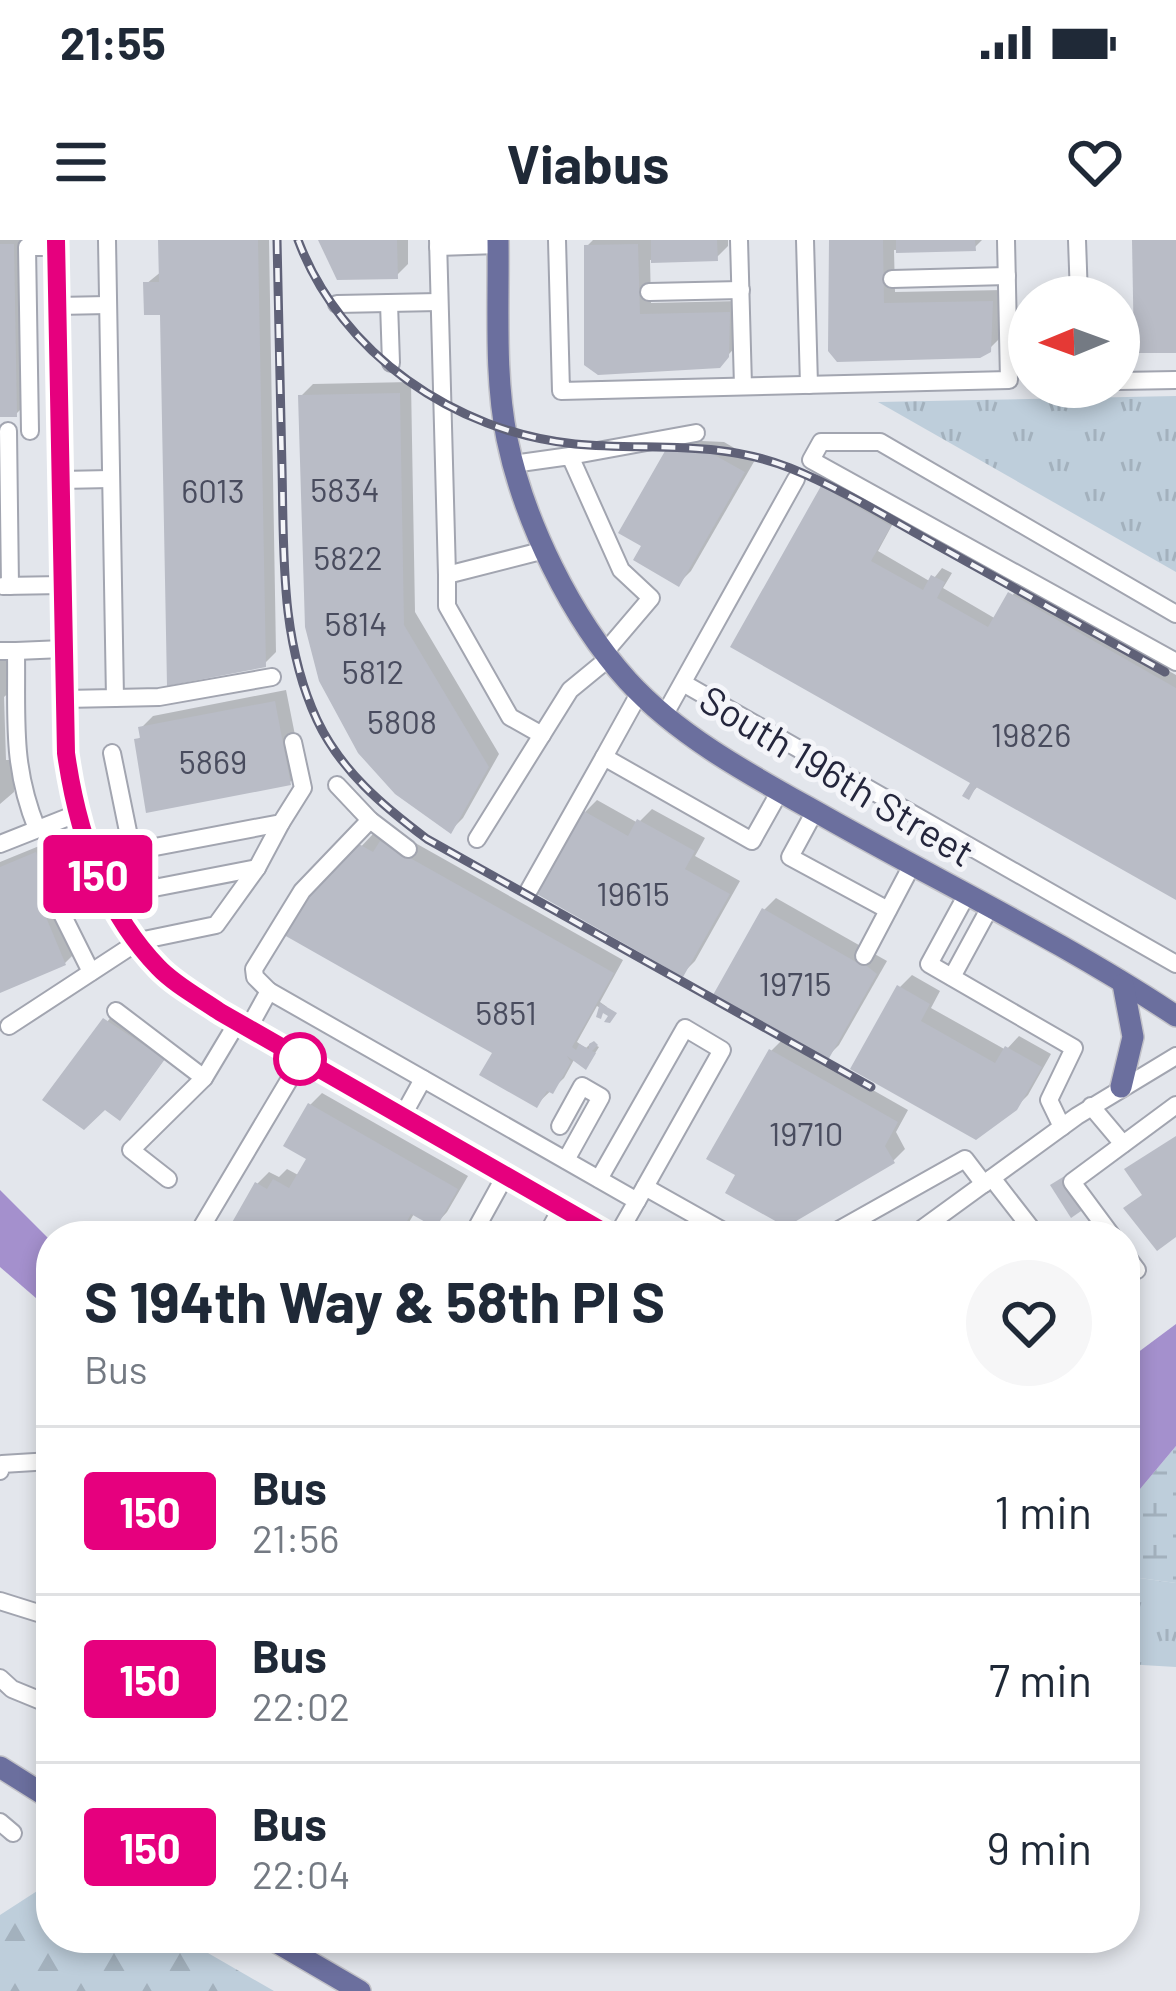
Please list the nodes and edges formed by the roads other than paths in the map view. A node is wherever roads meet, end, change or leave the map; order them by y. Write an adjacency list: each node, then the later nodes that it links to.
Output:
1 (107, 240): 18 (street)
2 (557, 240): 24 (street)
3 (740, 240): 13 (street)
4 (806, 240): 23 (street)
5 (1006, 240): 10 (street)
6 (1077, 240): 11 (street)
7 (56, 243): 19 (street); 26 (street)
8 (438, 243): 9 (street); 15 (street)
9 (498, 243): 30 (main road, South 196th Street)
10 (1007, 276): 12 (street); 23 (street)
11 (1078, 276)
12 (892, 279)
13 (741, 290): 14 (street); 24 (street)
14 (649, 292)
15 (439, 302): 16 (street); 35 (street)
16 (389, 303): 17 (street); 20 (street)
17 (338, 304)
18 (108, 305): 19 (street); 31 (street)
19 (57, 306): 25 (street)
20 (391, 363)
21 (1176, 380): 22 (street)
22 (1140, 381)
23 (809, 385): 24 (street)
24 (743, 386)
25 (59, 430): 26 (street); 32 (street)
26 (30, 431): 27 (street)
27 (4, 432): 37 (street)
28 (696, 434): 29 (street)
29 (570, 455): 30 (street); 41 (street)
30 (513, 464): 34 (main road, South 196th Street)
31 (112, 478): 32 (street); 46 (street)
32 (60, 479): 36 (street)
33 (796, 479): 44 (street)
34 (545, 550): 35 (street); 41 (main road, South 196th Street)
35 (447, 574): 49 (street)
36 (62, 585): 37 (street); 39 (street)
37 (5, 586)
38 (1176, 614): 42 (street)
39 (63, 650): 40 (street); 47 (street)
40 (8, 651): 59 (street)
41 (607, 655): 45 (main road, South 196th Street); 49 (street)
42 (1176, 662)
43 (272, 677): 46 (street)
44 (682, 682): 48 (street); 74 (street)
45 (640, 692): 48 (main road, South 196th Street); 52 (street)
46 (115, 698): 47 (street)
47 (64, 699): 56 (street)
48 (665, 714): 54 (main road, South 196th Street)
49 (542, 735): 60 (street)
50 (293, 742): 58 (street)
51 (112, 753): 63 (street)
52 (604, 757): 54 (street); 67 (street)
53 (337, 784): 57 (street)
54 (780, 791): 55 (main road, South 196th Street)
55 (815, 811): 65 (main road, South 196th Street); 71 (street)
56 (76, 814): 59 (street); 64 (street)
57 (370, 820): 62 (street); 78 (street)
58 (281, 823): 63 (street); 66 (street)
59 (38, 829): 61 (street)
60 (477, 839)
61 (0, 844)
62 (408, 849)
63 (133, 851): 64 (street); 66 (street)
64 (92, 859): 72 (street)
65 (912, 866): 68 (main road, South 196th Street); 71 (street)
66 (257, 868): 72 (street)
67 (530, 890)
68 (966, 896): 69 (main road, South 196th Street); 76 (street)
69 (989, 909): 76 (street); 77 (main road, South 196th Street)
70 (60, 910): 75 (street)
71 (888, 910): 73 (street)
72 (139, 941): 75 (street); 82 (street)
73 (864, 956)
74 (1176, 964)
75 (91, 972): 81 (street)
76 (952, 977): 92 (street)
77 (1123, 984): 80 (main road, South 196th Street); 87 (main road)
78 (269, 991): 82 (street); 86 (street)
79 (116, 1011): 85 (street)
80 (1176, 1016)
81 (9, 1026)
82 (243, 1026): 84 (street); 85 (street)
83 (1176, 1056): 87 (street)
84 (301, 1060): 90 (street); 101 (street)
85 (204, 1078): 96 (street)
86 (423, 1079): 90 (street); 94 (street)
87 (1121, 1087): 89 (street)
88 (1176, 1105): 93 (street)
89 (1091, 1106): 92 (street); 93 (street)
90 (402, 1117): 95 (street)
91 (560, 1126): 94 (street)
92 (1062, 1126): 98 (street)
93 (1123, 1144): 110 (street)
94 (566, 1160): 97 (street)
95 (505, 1176): 100 (street); 102 (street)
96 (168, 1179)
97 (599, 1179): 99 (street); 99 (street)
98 (988, 1180): 107 (street); 108 (street); 109 (street)
99 (641, 1194): 105 (street); 106 (street)
100 (561, 1209): 103 (street); 104 (street)
101 (205, 1221)
102 (480, 1221)
103 (554, 1221)
104 (585, 1221)
105 (624, 1221)
106 (700, 1221)
107 (855, 1221)
108 (932, 1221)
109 (1024, 1221)
110 (1101, 1221)
111 (36, 1462): 112 (street)
112 (0, 1471)
113 (0, 1601): 114 (street)
114 (36, 1612)
115 (0, 1678): 116 (street)
116 (36, 1699)
117 (0, 1767): 118 (main road)
118 (36, 1790)
119 (295, 1953): 120 (main road)
120 (360, 1991)

